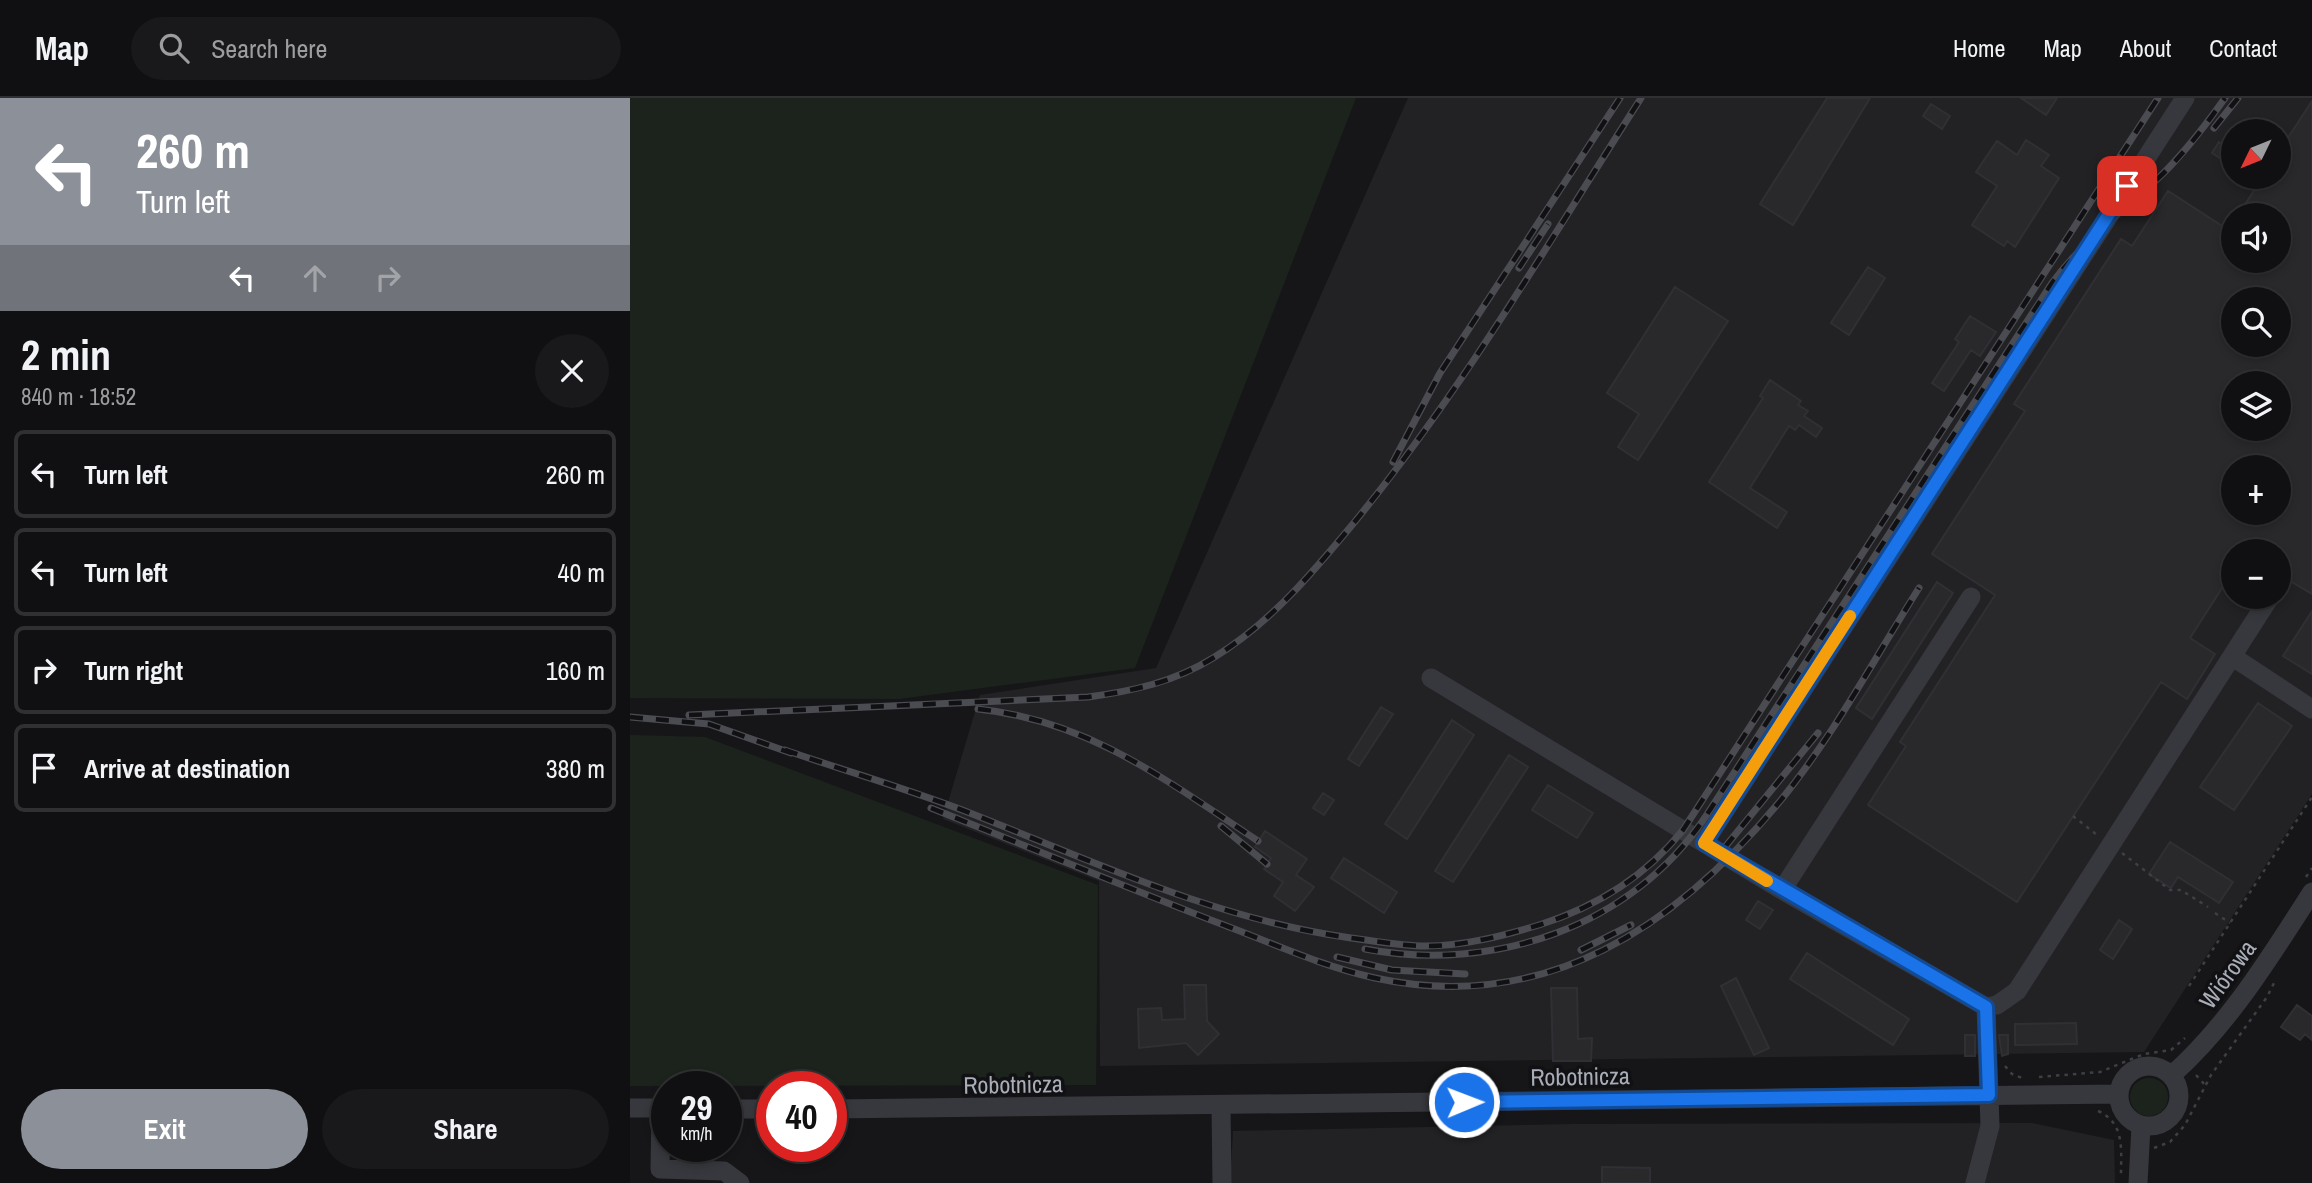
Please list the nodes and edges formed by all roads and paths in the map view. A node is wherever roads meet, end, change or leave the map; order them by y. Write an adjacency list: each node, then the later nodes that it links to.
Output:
1 (2185, 98): 9 (street)
2 (1971, 597): 13 (street)
3 (2263, 609): 4 (street)
4 (2234, 657): 6 (street); 10 (street)
5 (1431, 678): 9 (street)
6 (2312, 709)
7 (2312, 797): 16 (path)
8 (2073, 816): 10 (path)
9 (1704, 843): 13 (street)
10 (2111, 846): 14 (path); 19 (street)
11 (2312, 868): 12 (path)
12 (2309, 886): 17 (street, Wiórowa)
13 (1782, 891): 19 (street)
14 (2208, 907)
15 (2215, 913): 16 (path)
16 (2230, 923): 18 (path)
17 (2265, 965): 22 (street, Wiórowa); 33 (path)
18 (2189, 986)
19 (1986, 1007): 26 (street)
20 (2194, 1030): 23 (path)
21 (2004, 1062): 24 (path)
22 (2172, 1075): 25 (street); 32 (street)
23 (2039, 1077)
24 (2025, 1078)
25 (2119, 1094): 26 (street, Robotnicza); 32 (street)
26 (1989, 1095): 27 (street, Robotnicza); 37 (street)
27 (1221, 1106): 30 (street, Robotnicza); 36 (street)
28 (630, 1108): 29 (street)
29 (651, 1108)
30 (847, 1109)
31 (2097, 1110): 38 (path)
32 (2141, 1126): 39 (street)
33 (2153, 1149)
34 (660, 1176): 35 (street)
35 (740, 1183)
36 (1222, 1183)
37 (1975, 1183)
38 (2121, 1183)
39 (2138, 1183)

